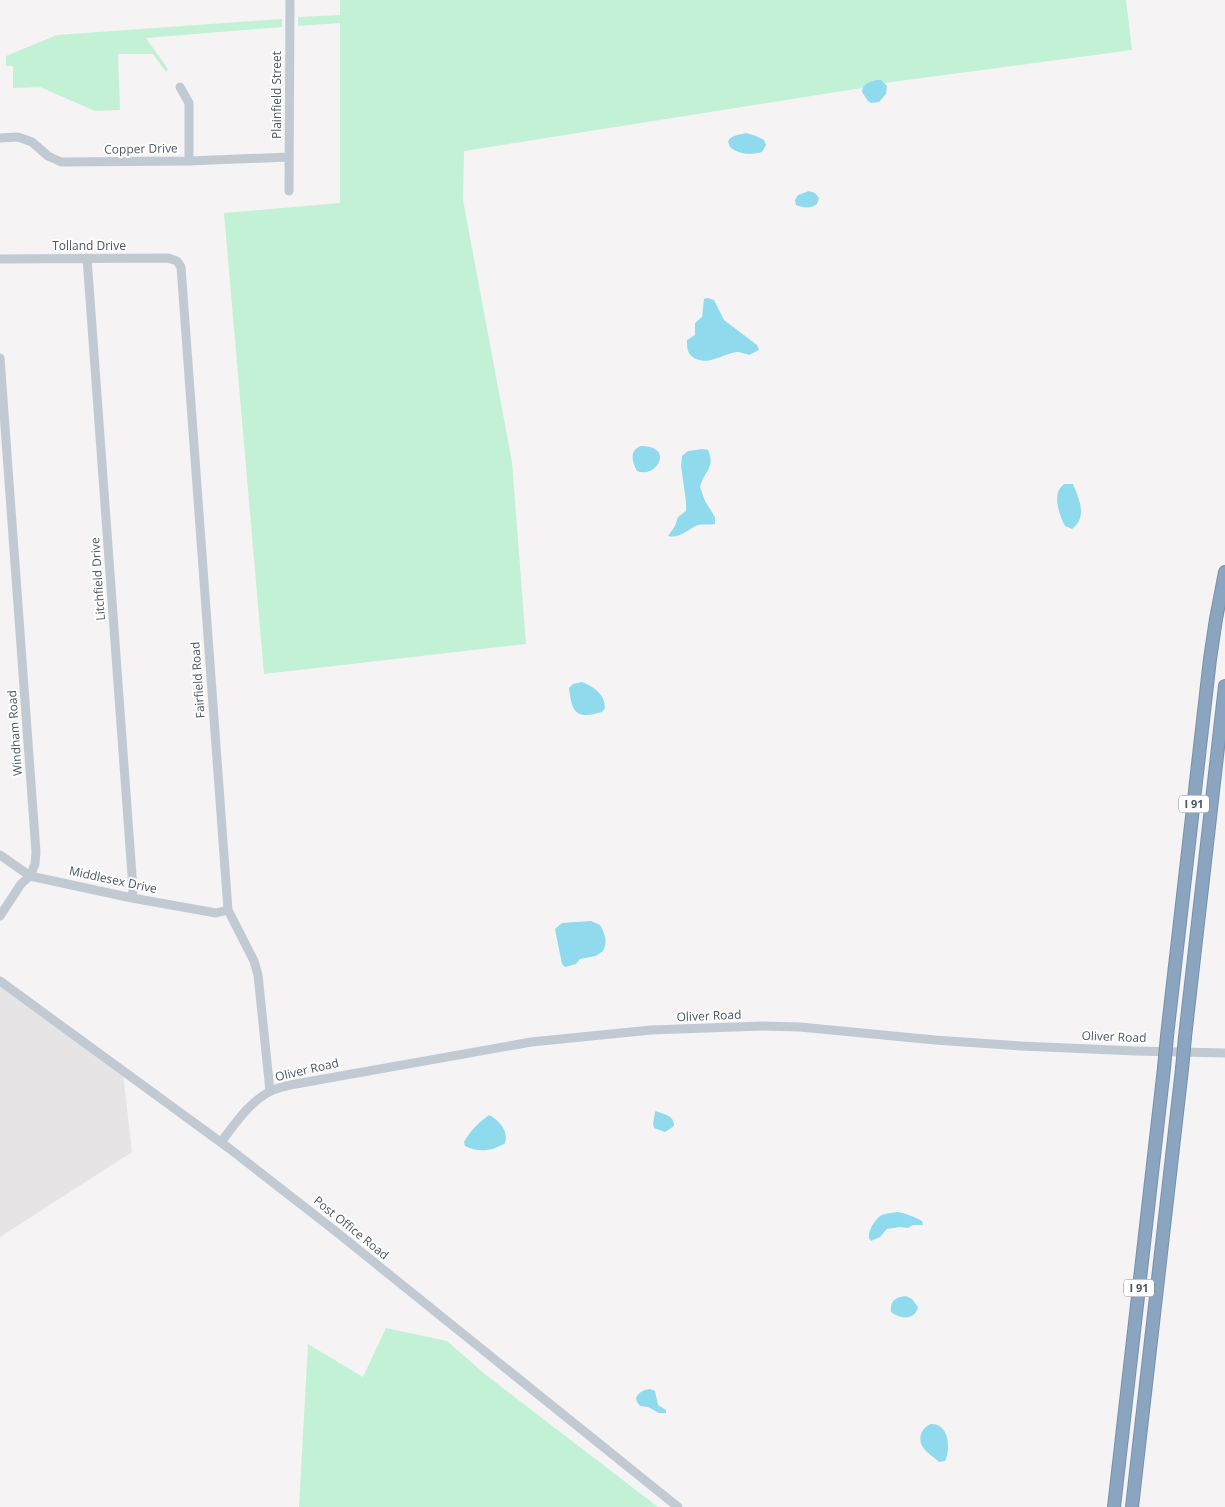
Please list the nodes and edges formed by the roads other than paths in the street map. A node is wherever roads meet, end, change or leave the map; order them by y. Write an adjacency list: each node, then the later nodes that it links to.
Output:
1 (290, 0): 4 (street, Plainfield Street)
2 (180, 87): 5 (street)
3 (0, 138): 5 (street, Copper Drive)
4 (289, 157): 5 (street, Copper Drive); 6 (street, Plainfield Street)
5 (189, 161)
6 (289, 191)
7 (0, 258): 8 (street, Tolland Drive)
8 (87, 258): 9 (street, Tolland Drive); 15 (street, Litchfield Drive)
9 (177, 261): 16 (street, Fairfield Road)
10 (0, 358): 14 (street, Windham Road)
11 (1225, 572): 23 (highway, I 91, bridge)
12 (1225, 686): 24 (highway, I 91, bridge)
13 (0, 855): 14 (street, Middlesex Drive)
14 (30, 876): 15 (street, Middlesex Drive); 17 (street, Windham Road)
15 (132, 898): 16 (street, Middlesex Drive)
16 (228, 910): 20 (street, Fairfield Road)
17 (0, 916)
18 (0, 981): 21 (street, Post Office Road)
19 (1225, 1053): 20 (street, Oliver Road)
20 (270, 1091): 21 (street, Oliver Road)
21 (221, 1142): 22 (street, Post Office Road)
22 (678, 1507)
23 (1114, 1507)
24 (1132, 1507)

